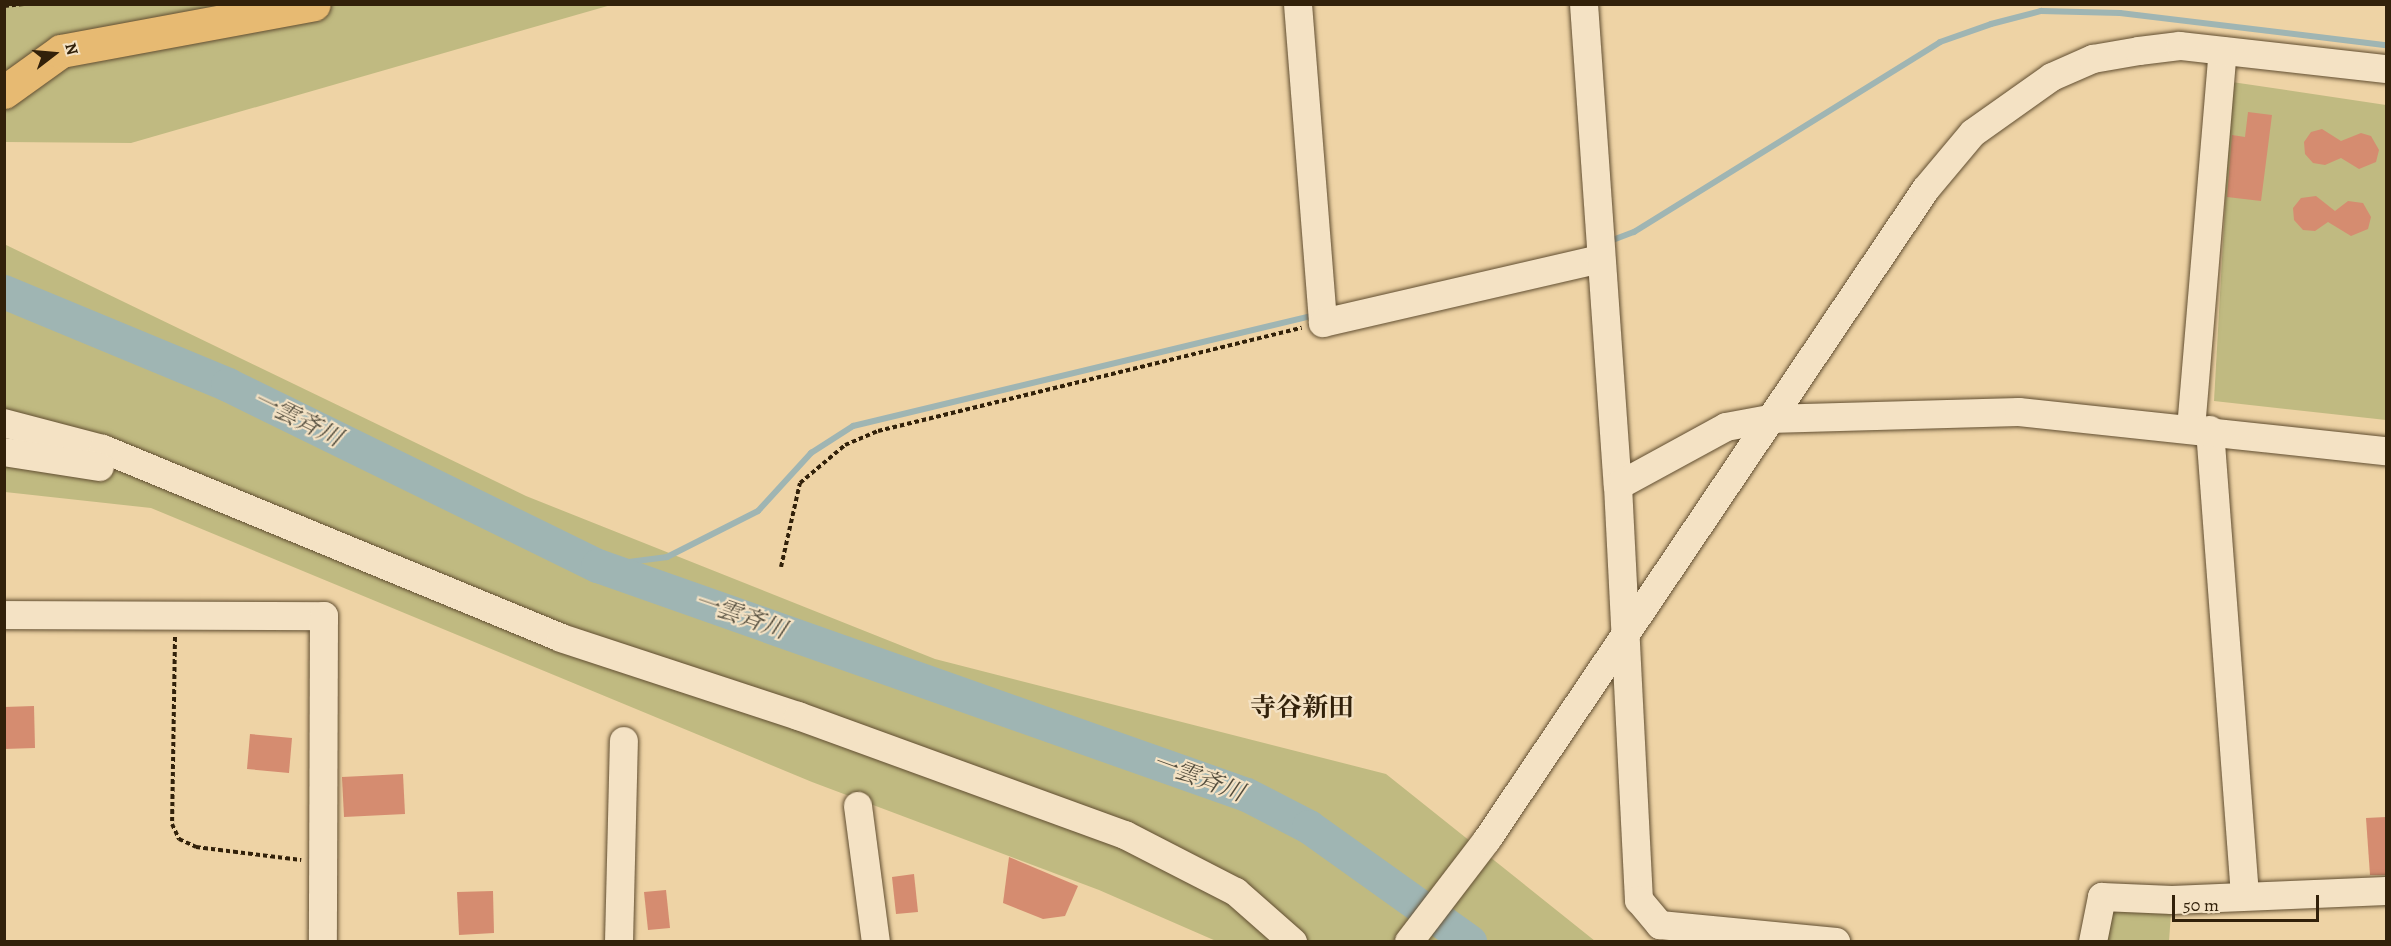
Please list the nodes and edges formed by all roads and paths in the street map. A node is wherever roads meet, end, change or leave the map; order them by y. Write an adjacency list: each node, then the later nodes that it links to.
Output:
1 (24, 4): 5 (path)
2 (314, 4): 8 (main road)
3 (1298, 4): 10 (street)
4 (1584, 4): 9 (street)
5 (4, 6)
6 (2223, 51): 7 (street); 11 (street); 13 (street)
7 (2386, 69)
8 (4, 92)
9 (1600, 259): 10 (street); 17 (street)
10 (1323, 323): 18 (path)
11 (1769, 419): 13 (street); 17 (street); 21 (street)
12 (4, 423): 16 (street)
13 (2200, 430): 14 (street); 26 (street)
14 (2386, 451)
15 (4, 452): 16 (street)
16 (168, 476): 30 (street)
17 (1618, 486): 21 (street)
18 (782, 567)
19 (4, 615): 20 (street)
20 (175, 616): 24 (path); 24 (street)
21 (1624, 636): 31 (street); 32 (street)
22 (624, 741): 28 (street)
23 (858, 806): 29 (street)
24 (323, 863): 27 (street)
25 (2386, 891): 26 (street)
26 (2245, 894): 33 (street)
27 (323, 942)
28 (619, 942)
29 (876, 942)
30 (1293, 942)
31 (1410, 942)
32 (1836, 942)
33 (2093, 942)

